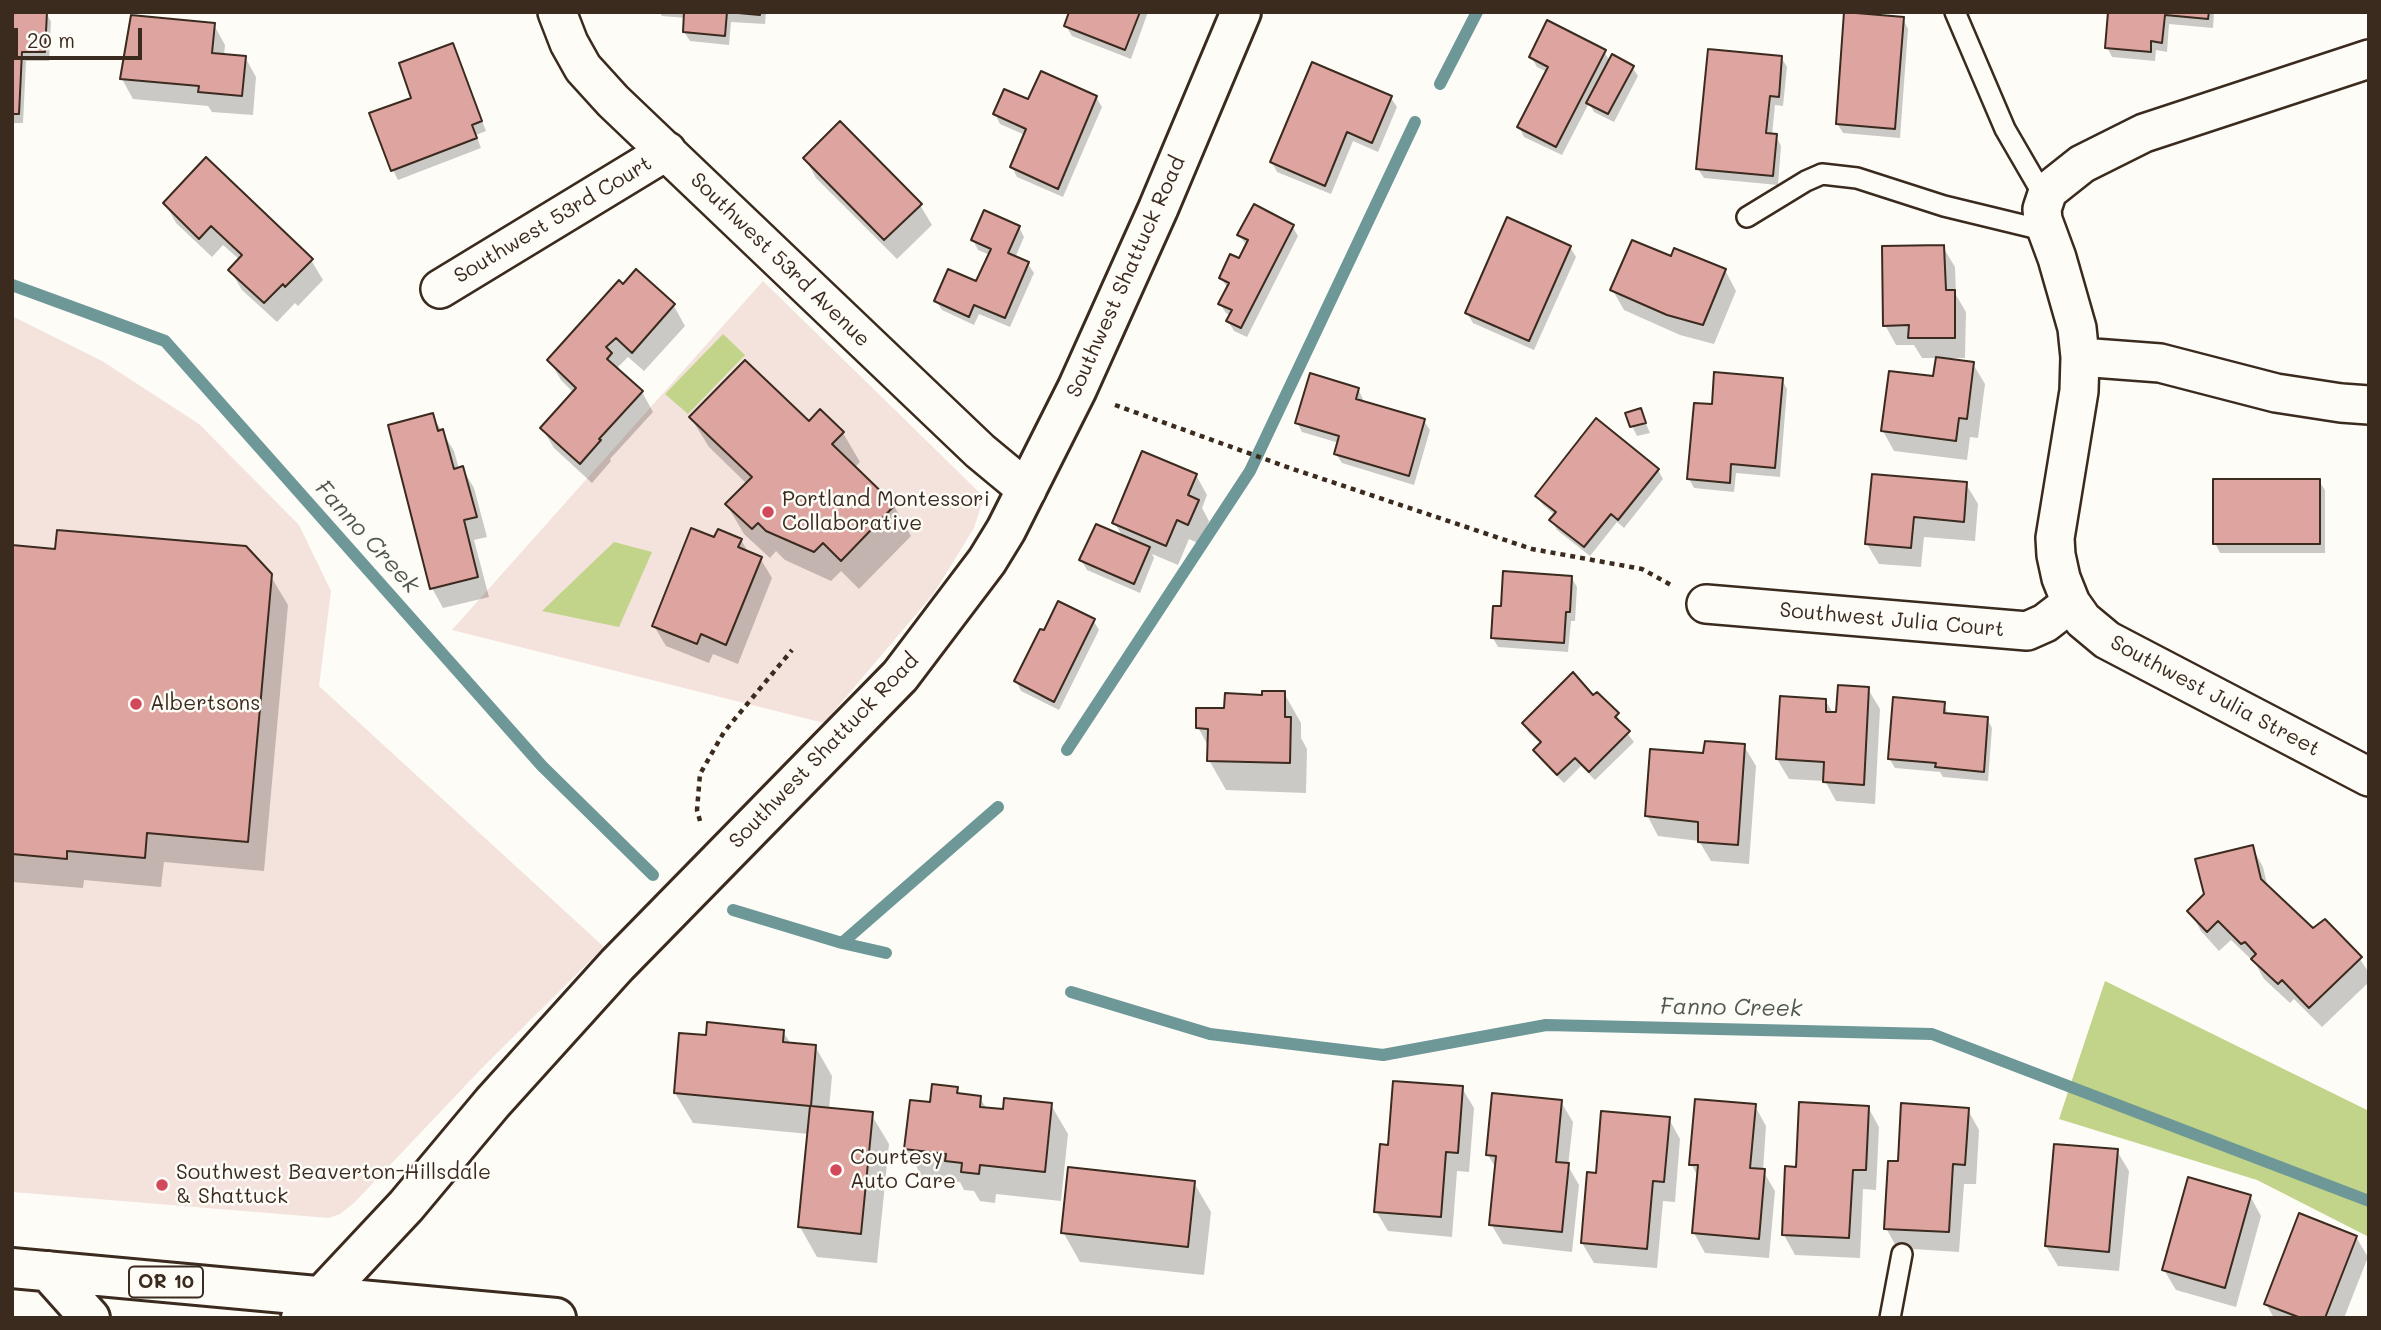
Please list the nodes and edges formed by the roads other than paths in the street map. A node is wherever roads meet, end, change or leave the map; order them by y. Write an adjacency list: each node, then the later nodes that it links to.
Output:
1 (557, 12): 5 (street, Southwest 53rd Avenue)
2 (1241, 12): 11 (street, Southwest Shattuck Road)
3 (1955, 12): 6 (lane)
4 (2369, 59): 6 (street)
5 (667, 151): 8 (street, Southwest 53rd Court); 11 (street, Southwest 53rd Avenue)
6 (2046, 215): 7 (lane); 9 (street)
7 (1748, 217)
8 (440, 289)
9 (2080, 357): 10 (street); 12 (street)
10 (2369, 405)
11 (1027, 489): 17 (street, Southwest Shattuck Road)
12 (2071, 603): 13 (street, Southwest Julia Court); 14 (street, Southwest Julia Street)
13 (1706, 604)
14 (2369, 777)
15 (1902, 1254): 21 (lane)
16 (30, 1270): 17 (street, OR 10); 19 (street)
17 (310, 1307): 18 (street, OR 10)
18 (447, 1313): 20 (street, OR 10)
19 (90, 1318)
20 (556, 1318)
21 (1889, 1318)

